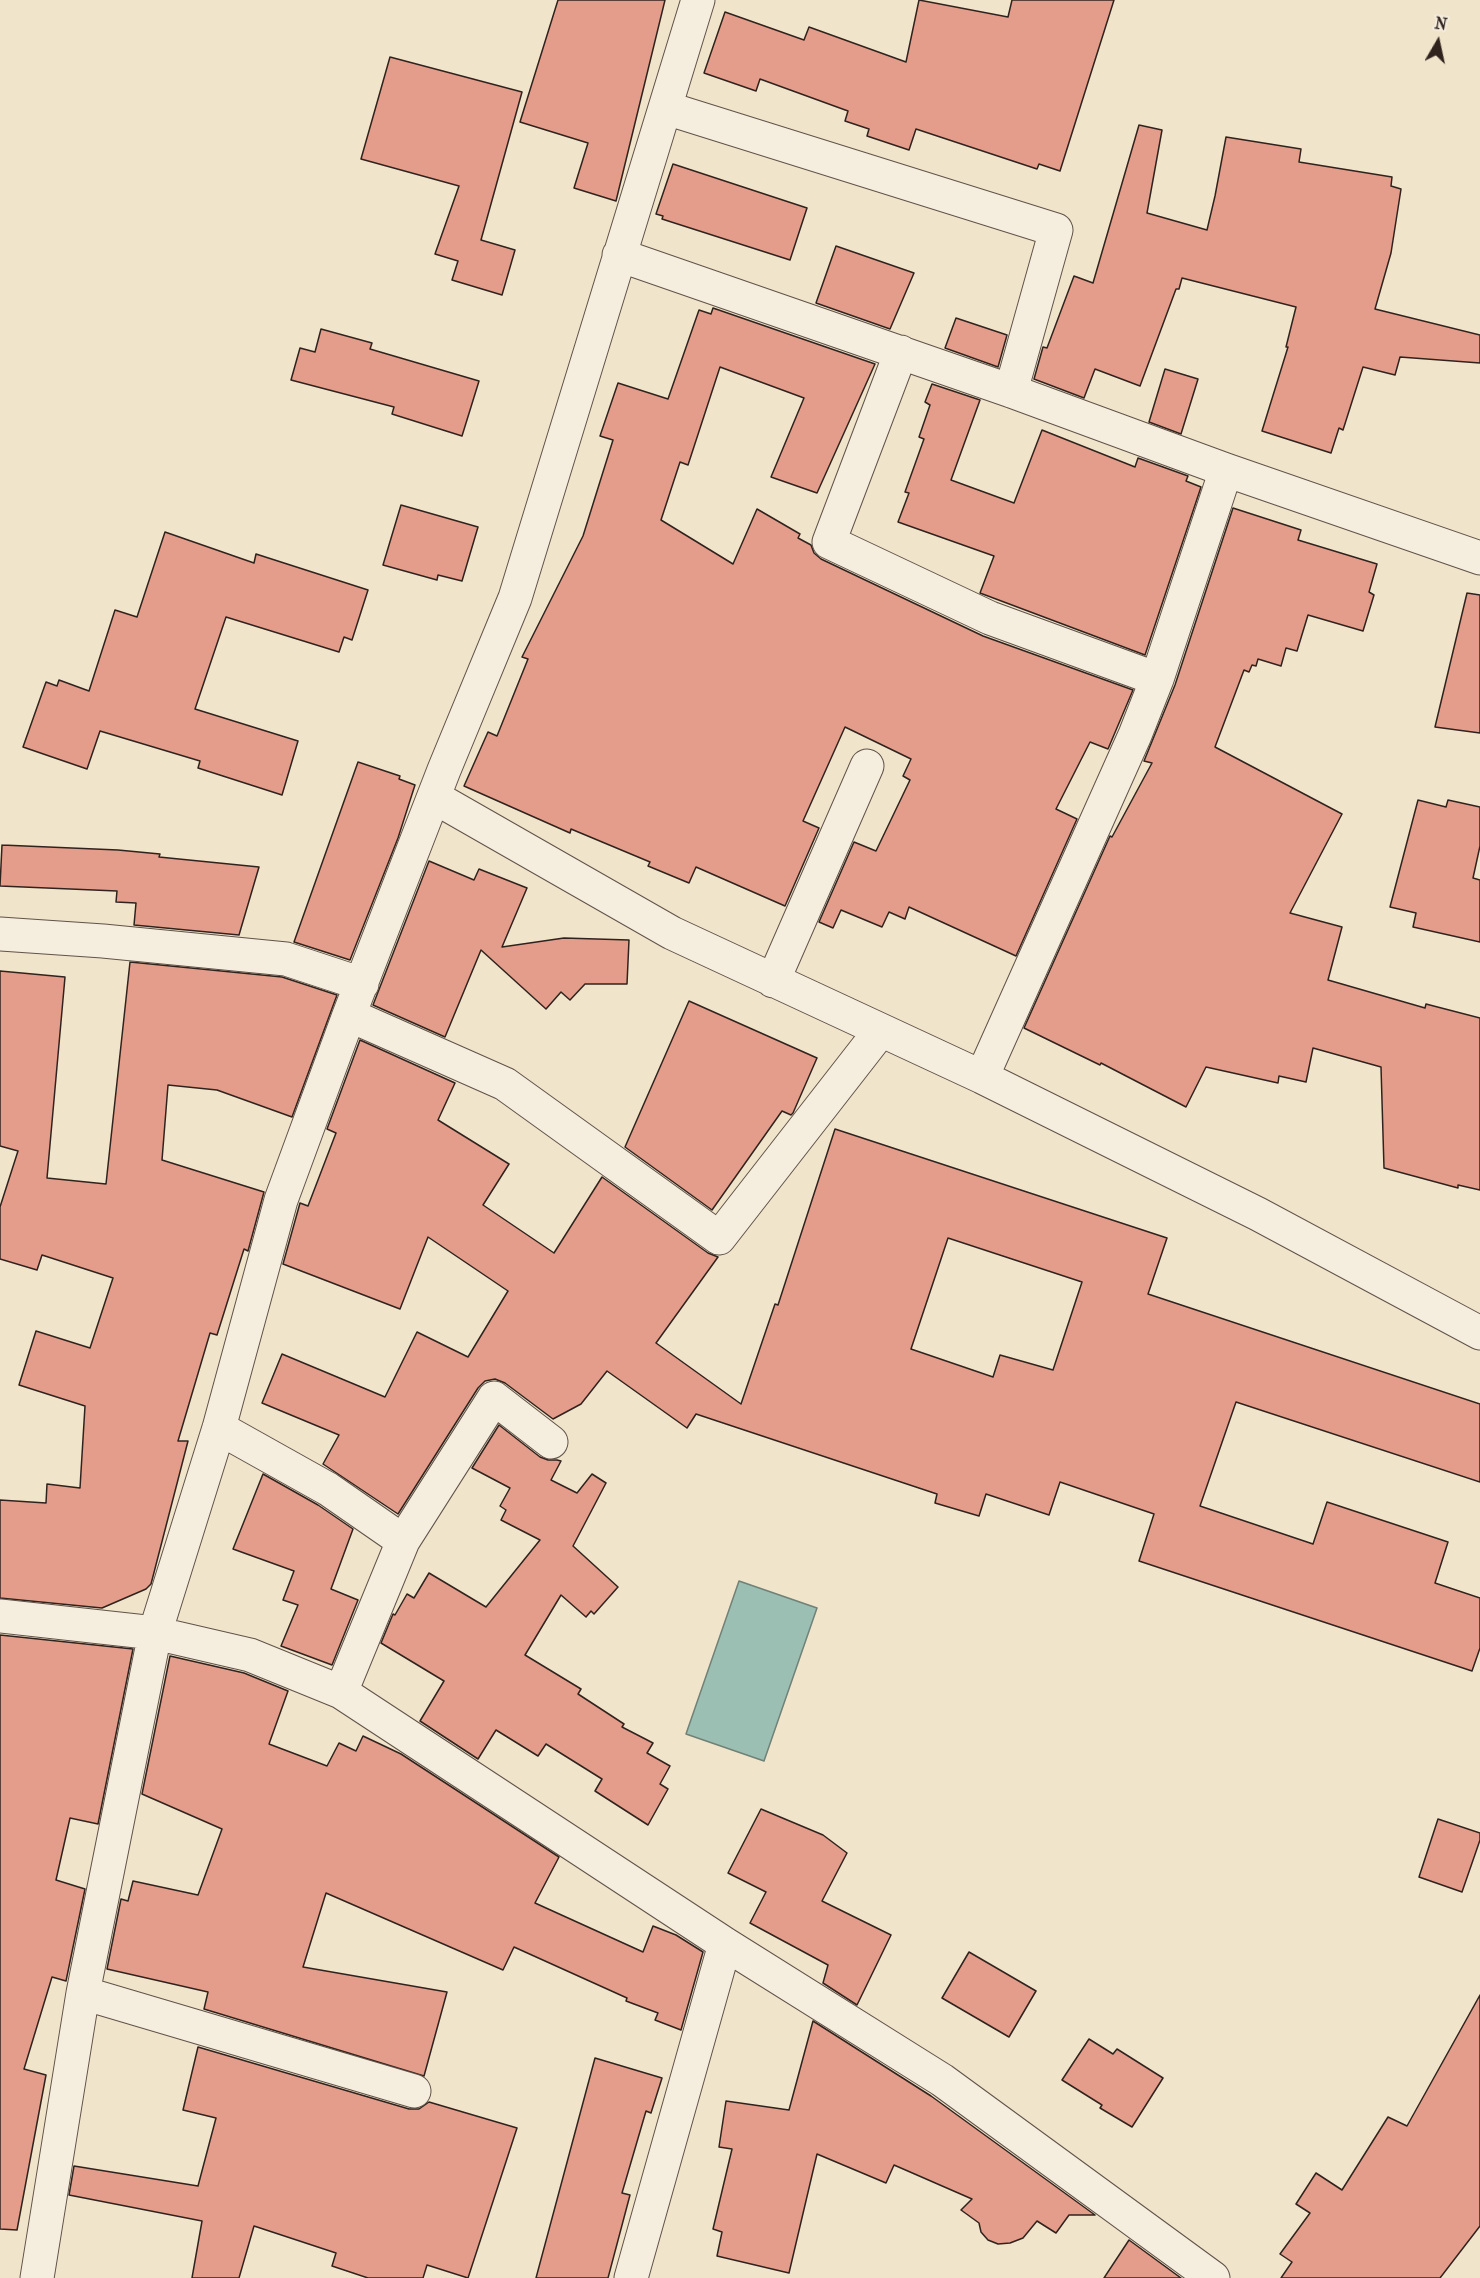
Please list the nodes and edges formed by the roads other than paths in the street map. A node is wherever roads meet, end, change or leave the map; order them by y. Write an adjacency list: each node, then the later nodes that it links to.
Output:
1 (698, 0): 2 (street)
2 (666, 108): 3 (street); 5 (street)
3 (619, 255): 4 (street); 10 (street)
4 (901, 352): 5 (street); 8 (street)
5 (1011, 391): 6 (street)
6 (1226, 470): 7 (street); 8 (street)
7 (1480, 558)
8 (1157, 678): 16 (street)
9 (867, 766): 12 (street)
10 (434, 796): 12 (street); 13 (street)
11 (0, 934): 13 (street)
12 (773, 981): 15 (street)
13 (362, 984): 14 (street)
14 (349, 1015): 15 (street); 18 (street)
15 (880, 1030): 16 (street)
16 (982, 1077): 17 (street)
17 (1480, 1333)
18 (219, 1428): 20 (street); 22 (street)
19 (551, 1442): 20 (street)
20 (403, 1541): 23 (street)
21 (0, 1616): 22 (street)
22 (155, 1633): 23 (street); 25 (street)
23 (341, 1692): 24 (street)
24 (725, 1944): 27 (street); 29 (street)
25 (83, 1993): 26 (street); 28 (street)
26 (414, 2091)
27 (1197, 2273)
28 (37, 2278)
29 (632, 2278)

